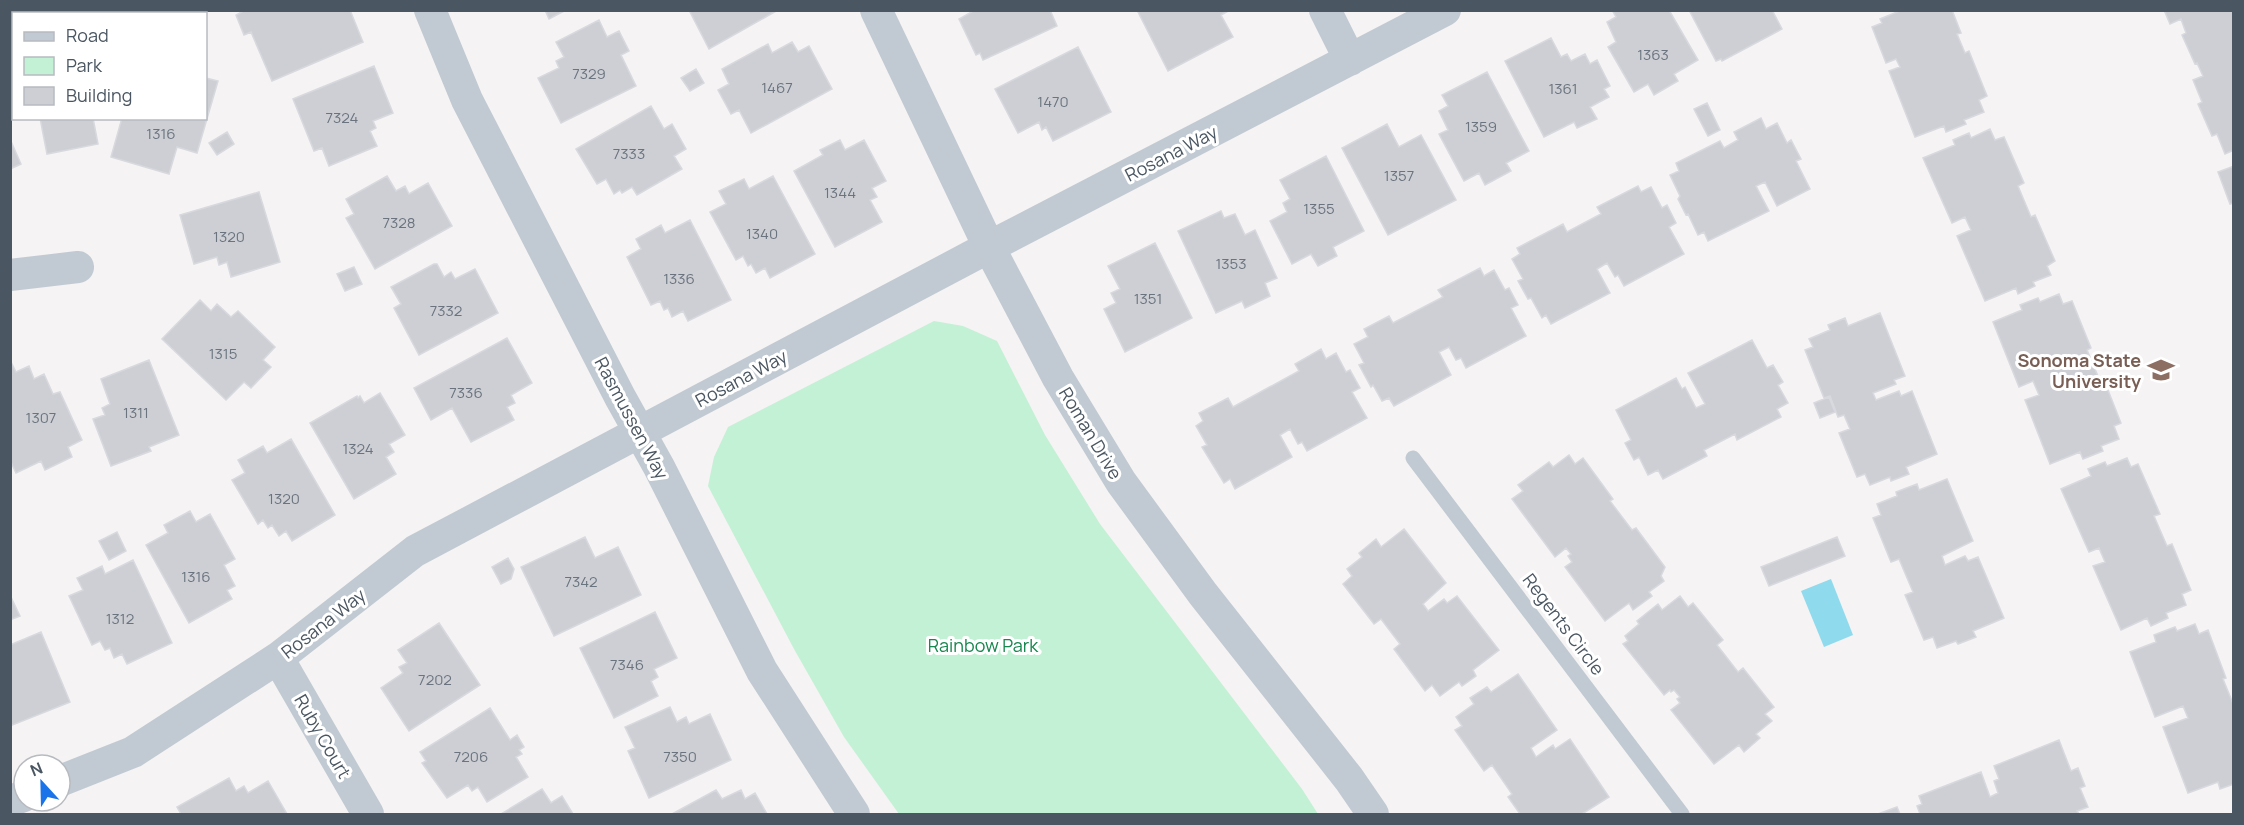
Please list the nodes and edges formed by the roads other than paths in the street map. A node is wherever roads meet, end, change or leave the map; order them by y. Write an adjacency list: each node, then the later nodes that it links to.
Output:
1 (430, 10): 9 (street, Rasmussen Way)
2 (876, 10): 6 (street, Roman Drive)
3 (1325, 10): 5 (street)
4 (1445, 10): 5 (street, Rosana Way)
5 (1350, 60): 6 (street, Rosana Way)
6 (989, 247): 9 (street, Rosana Way); 15 (street, Roman Drive)
7 (78, 267): 8 (street)
8 (10, 275)
9 (639, 431): 11 (street, Rosana Way); 14 (street, Rasmussen Way)
10 (1413, 458): 16 (lane, Regents Circle)
11 (278, 658): 12 (street, Rosana Way); 13 (street, Ruby Court)
12 (72, 776)
13 (368, 814)
14 (854, 814)
15 (1373, 814)
16 (1682, 814)

